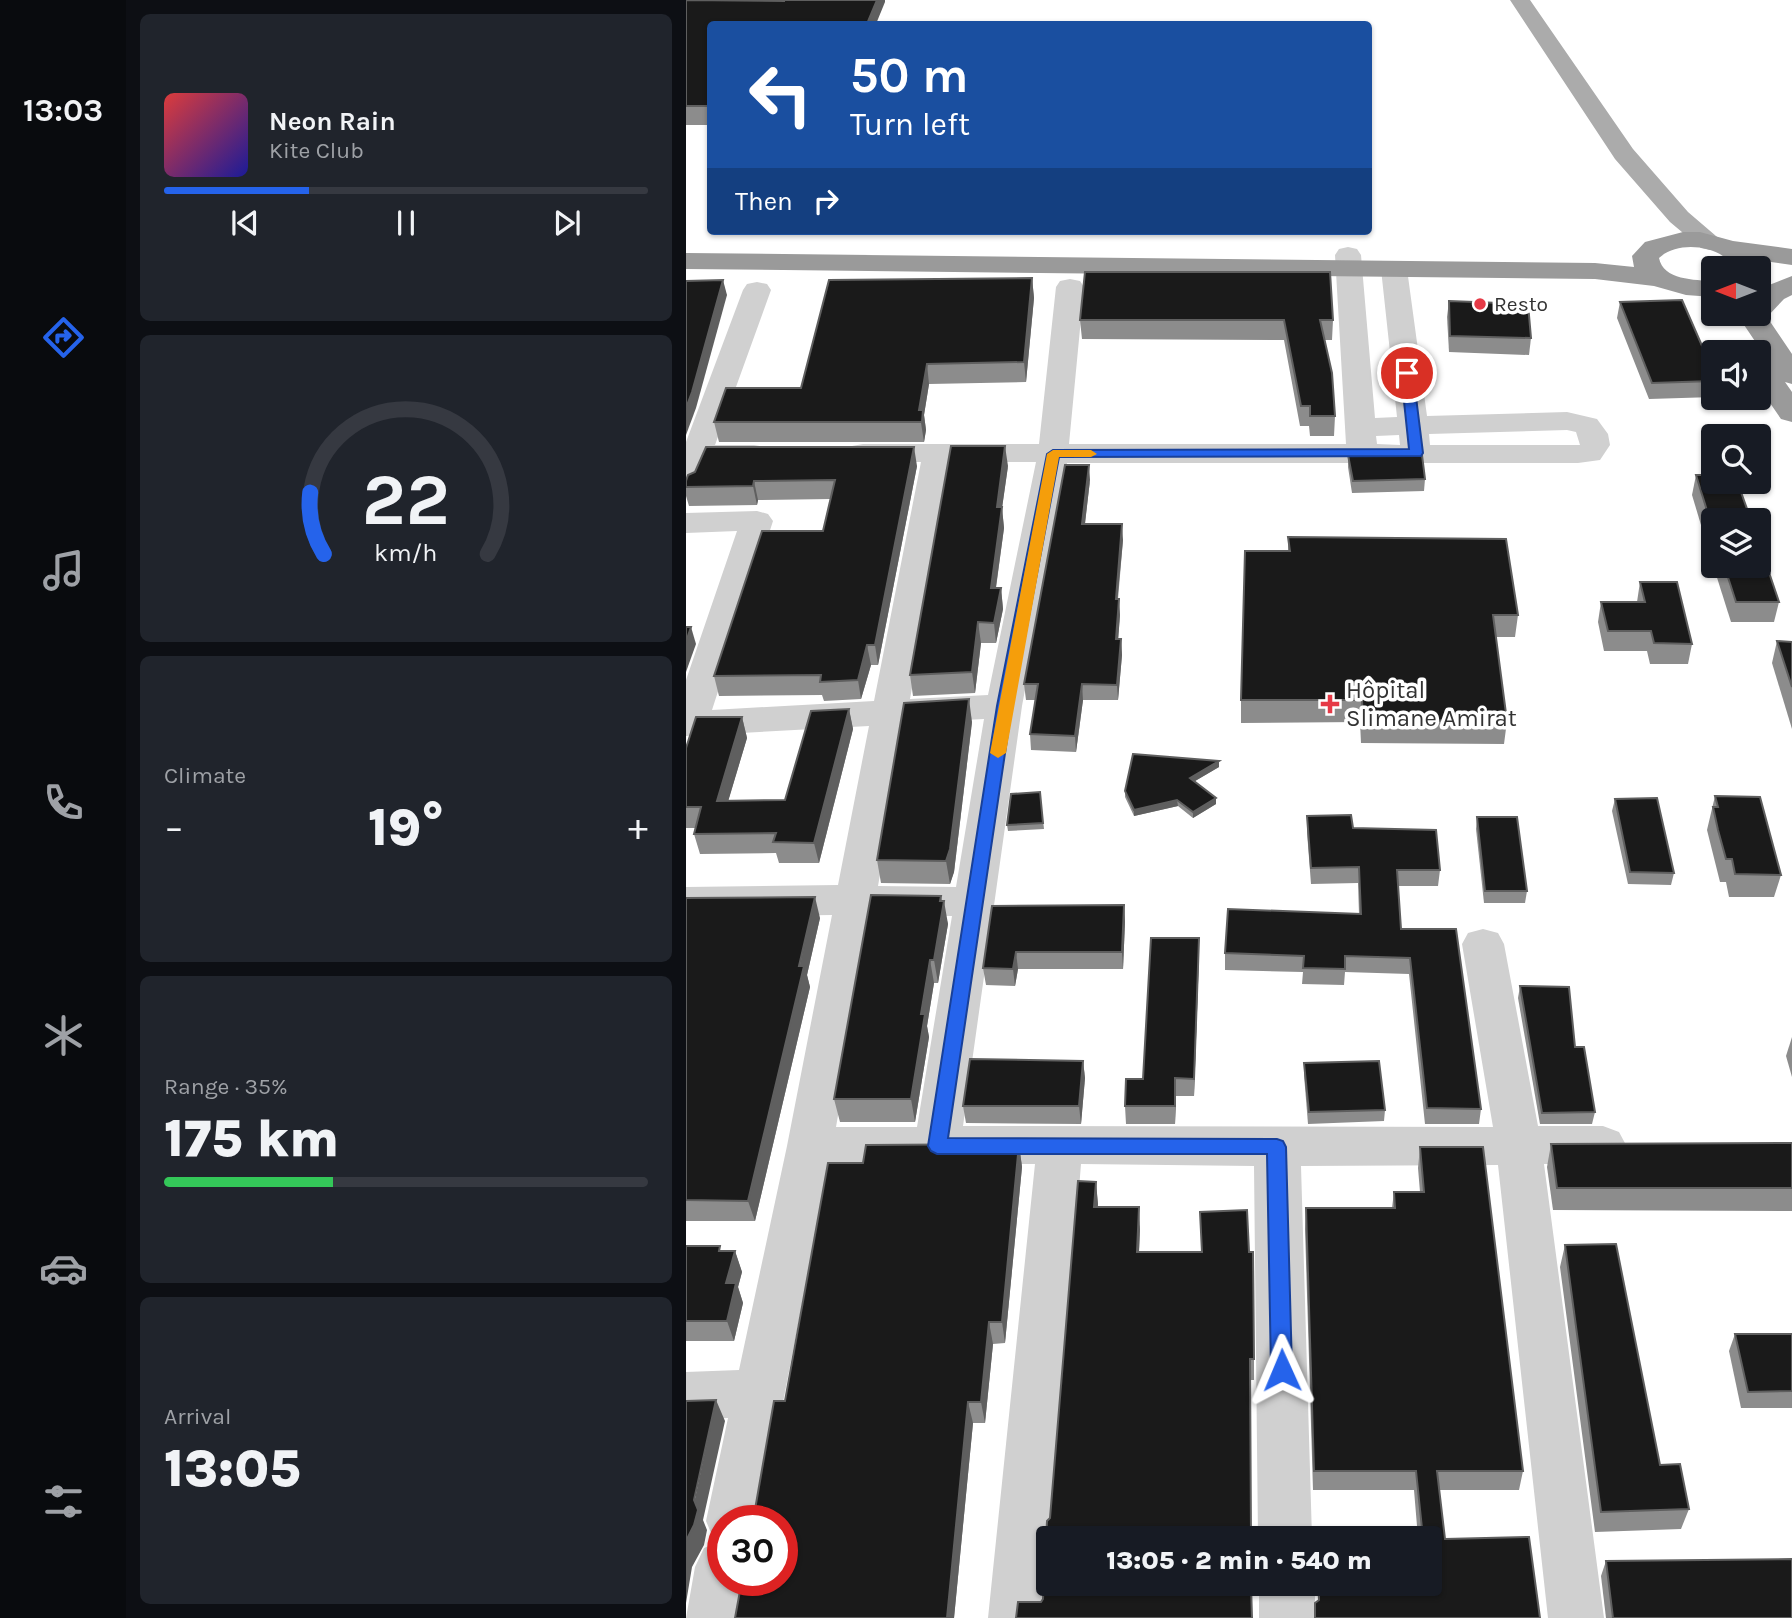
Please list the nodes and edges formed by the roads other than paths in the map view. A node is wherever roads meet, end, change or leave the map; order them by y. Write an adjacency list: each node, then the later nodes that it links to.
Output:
1 (1520, 0): 2 (main road)
2 (1625, 154): 3 (main road); 5 (main road)
3 (1720, 245): 5 (highway); 6 (highway); 7 (highway)
4 (686, 248): 9 (highway)
5 (1652, 248): 9 (highway); 13 (highway)
6 (1739, 256)
7 (1792, 257)
8 (686, 261): 9 (highway)
9 (1349, 262): 10 (highway); 24 (street)
10 (1394, 269): 13 (highway); 24 (street)
11 (1792, 276): 12 (highway)
12 (1771, 277)
13 (1669, 282): 16 (highway); 19 (highway)
14 (1792, 284): 18 (highway)
15 (1070, 287): 28 (street)
16 (1701, 287)
17 (757, 290): 29 (street)
18 (1771, 296)
19 (1701, 302)
20 (1762, 326): 21 (highway)
21 (1792, 375)
22 (1771, 383): 23 (highway)
23 (1792, 413)
24 (1361, 440): 28 (street)
25 (830, 453): 26 (street)
26 (938, 453): 28 (street); 32 (street)
27 (776, 454): 29 (street)
28 (1053, 454): 31 (street)
29 (689, 464)
30 (686, 523): 33 (street)
31 (1004, 706): 32 (street); 36 (street)
32 (892, 712): 33 (street); 34 (street)
33 (688, 724)
34 (855, 900): 35 (street); 36 (street); 40 (street)
35 (686, 902)
36 (976, 902): 41 (street)
37 (1483, 944): 42 (street)
38 (1060, 1145): 41 (street); 43 (street); 51 (street)
39 (1642, 1145): 42 (street)
40 (810, 1146): 41 (street); 44 (street)
41 (937, 1146)
42 (1519, 1146): 43 (street); 53 (street)
43 (1277, 1147): 47 (street)
44 (761, 1393): 45 (street); 46 (street)
45 (686, 1396)
46 (736, 1505)
47 (1286, 1526)
48 (717, 1596): 50 (street)
49 (1287, 1596): 52 (street)
50 (712, 1618)
51 (1016, 1618)
52 (1287, 1618)
53 (1576, 1618)

